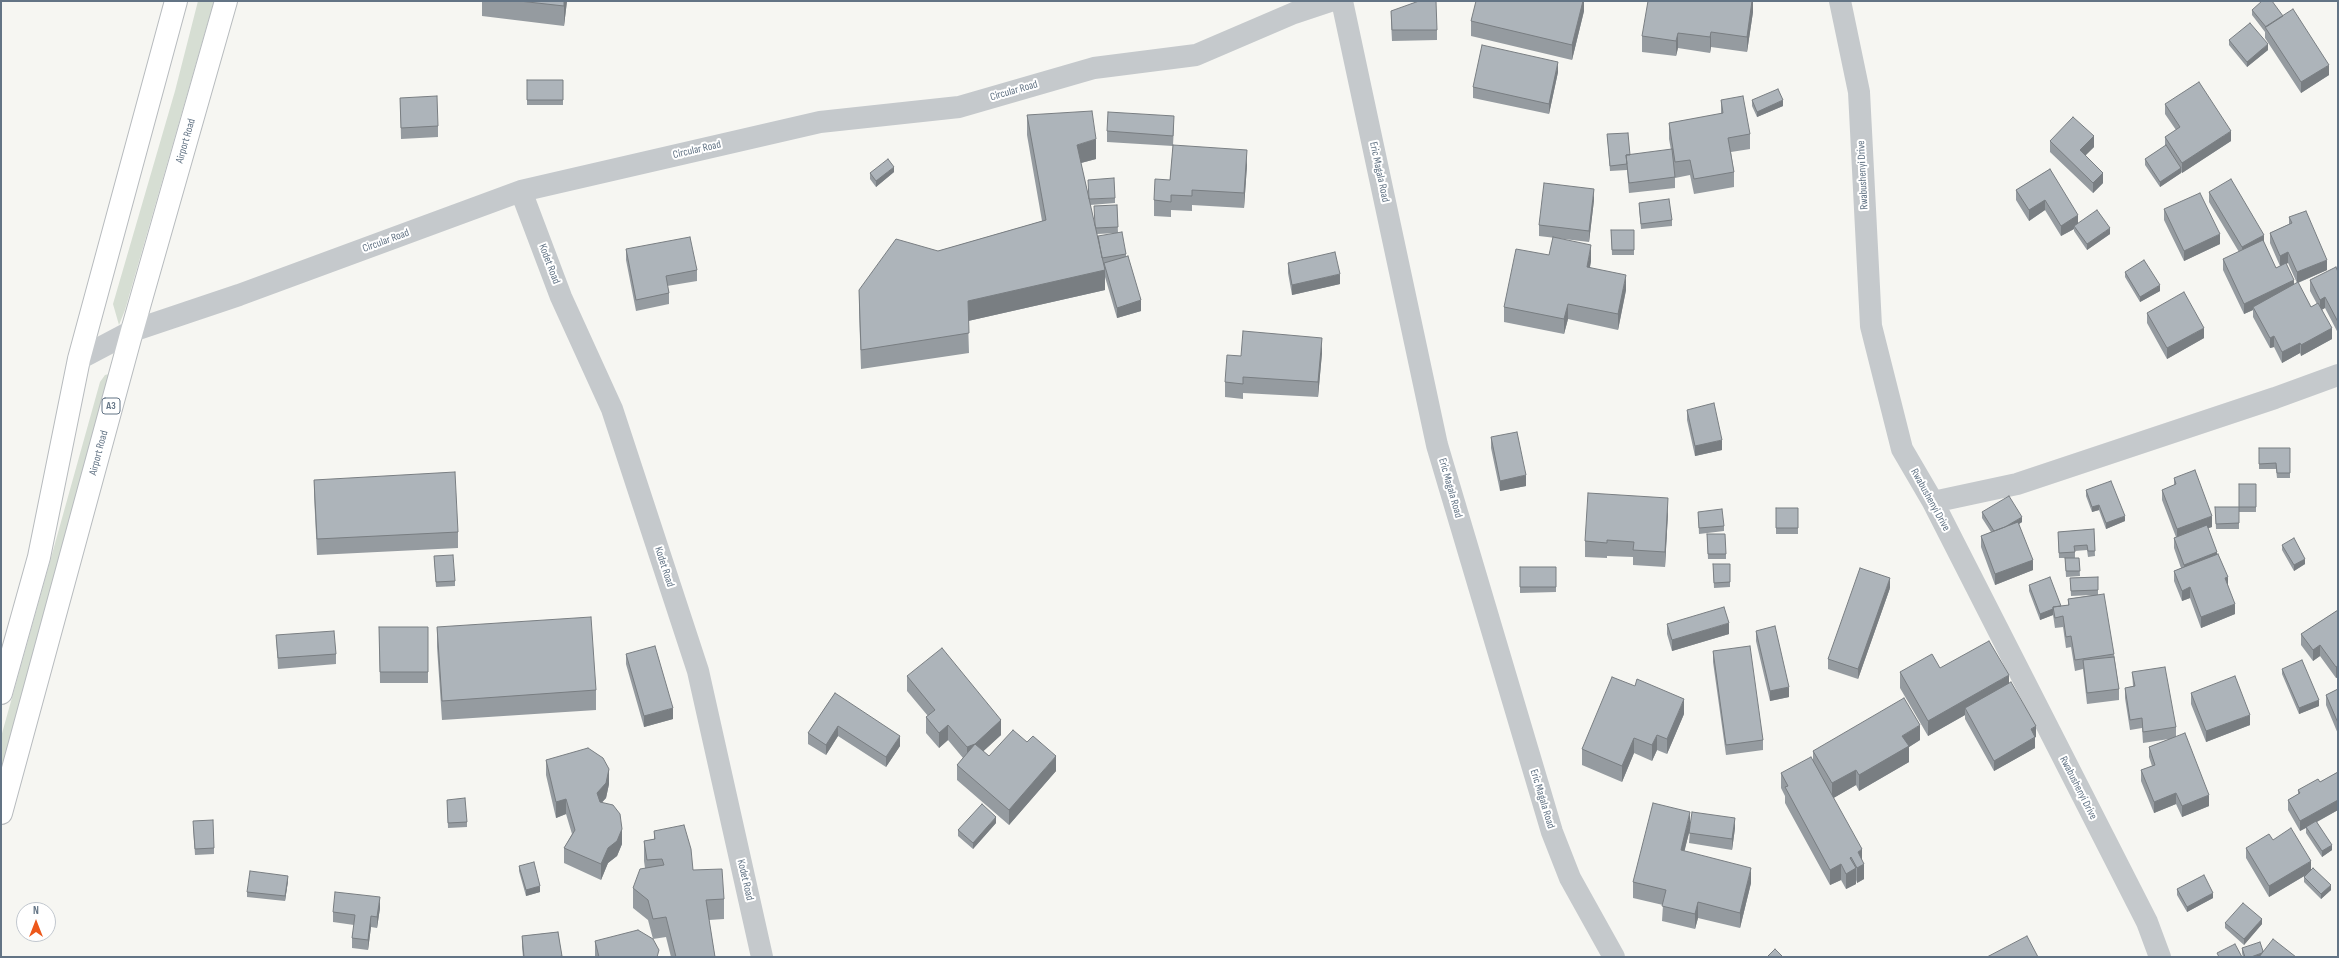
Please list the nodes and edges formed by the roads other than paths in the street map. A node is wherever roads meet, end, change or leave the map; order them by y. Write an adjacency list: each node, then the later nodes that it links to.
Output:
1 (176, 1): 9 (highway)
2 (226, 1): 8 (highway, Airport Road / A3)
3 (1330, 1): 6 (street, Circular Road)
4 (1342, 1): 15 (street, Eric Magala Road)
5 (1840, 1): 11 (street, Rwabushenyi Drive)
6 (1294, 7): 7 (street, Circular Road)
7 (521, 191): 8 (street, Circular Road); 14 (street, Kodet Road)
8 (132, 331): 9 (street, Circular Road); 13 (highway, Airport Road / A3)
9 (79, 359): 12 (highway)
10 (2338, 375): 11 (street)
11 (1933, 502): 16 (street, Rwabushenyi Drive)
12 (1, 693)
13 (1, 813)
14 (762, 957)
15 (1614, 957)
16 (2160, 957)

